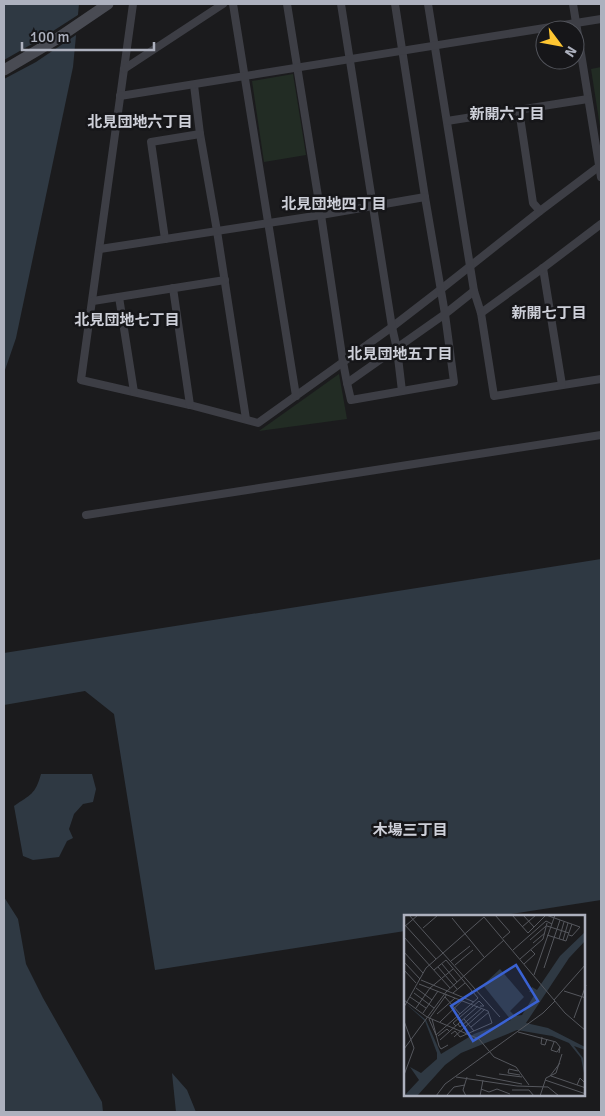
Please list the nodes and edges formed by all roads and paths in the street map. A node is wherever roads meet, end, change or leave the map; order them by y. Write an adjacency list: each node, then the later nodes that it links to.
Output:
1 (108, 4): 19 (street)
2 (133, 4): 18 (street)
3 (222, 4): 18 (street)
4 (233, 4): 21 (street)
5 (287, 4): 17 (street)
6 (340, 4): 16 (street)
7 (395, 4): 15 (street)
8 (428, 4): 14 (street)
9 (573, 4): 11 (street)
10 (601, 19): 12 (street)
11 (576, 20)
12 (585, 22)
13 (535, 30): 14 (street)
14 (435, 46): 15 (street); 26 (street)
15 (402, 50): 16 (street); 30 (street)
16 (350, 59): 17 (street); 31 (street)
17 (297, 68): 21 (street); 33 (street)
18 (124, 69): 23 (street)
19 (4, 70)
20 (583, 70): 24 (street)
21 (245, 77): 22 (street); 34 (street)
22 (194, 85): 23 (street); 27 (street)
23 (120, 96): 38 (street)
24 (588, 99): 25 (street); 28 (street)
25 (519, 110): 26 (street); 32 (street)
26 (447, 122): 39 (street)
27 (200, 134): 36 (street); 37 (street)
28 (600, 166): 29 (street); 32 (street)
29 (601, 177)
30 (425, 197): 31 (street); 43 (street)
31 (372, 206): 33 (street); 49 (street)
32 (540, 211): 39 (street)
33 (321, 215): 34 (street); 51 (street)
34 (269, 223): 36 (street); 57 (street)
35 (601, 224): 40 (street)
36 (217, 231): 37 (street); 41 (street)
37 (165, 239): 38 (street)
38 (100, 249): 46 (street)
39 (470, 265): 43 (street); 44 (street)
40 (543, 268): 47 (street); 54 (street)
41 (225, 280): 42 (street); 59 (street)
42 (173, 288): 45 (street); 58 (street)
43 (440, 290): 48 (street); 49 (street)
44 (474, 290): 47 (street); 48 (street)
45 (118, 297): 46 (street); 56 (street)
46 (93, 301): 56 (street)
47 (481, 313): 54 (street)
48 (445, 314): 50 (street); 55 (street)
49 (392, 327): 50 (street); 51 (street)
50 (397, 348): 53 (street); 55 (street)
51 (343, 362): 53 (street); 57 (street)
52 (601, 379): 54 (street)
53 (347, 383): 55 (street)
54 (562, 385)
55 (402, 390)
56 (134, 392): 58 (street)
57 (296, 396): 59 (street)
58 (190, 405): 59 (street)
59 (246, 419)
60 (601, 435): 61 (street)
61 (86, 515)

